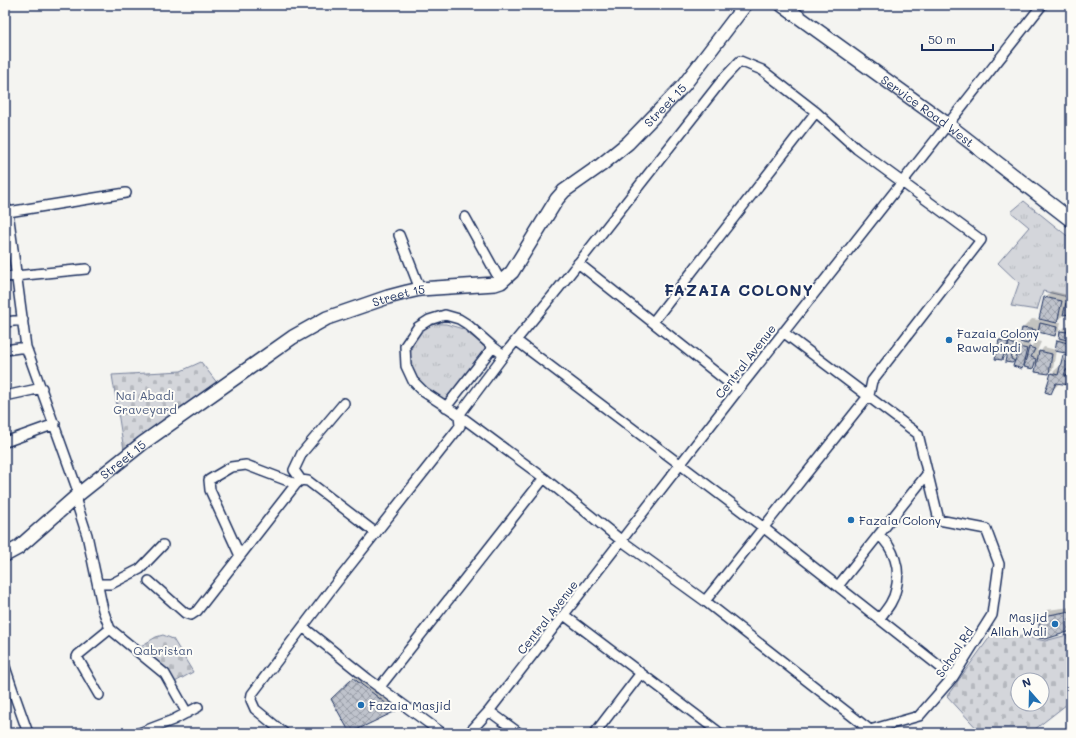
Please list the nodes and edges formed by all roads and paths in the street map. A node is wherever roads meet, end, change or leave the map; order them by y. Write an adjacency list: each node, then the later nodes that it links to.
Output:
1 (745, 5): 16 (street, Street 15)
2 (782, 5): 5 (street, Service Road West)
3 (1042, 5): 5 (street, Central Avenue)
4 (816, 112): 6 (street); 12 (street); 20 (street)
5 (947, 124): 6 (street, Central Avenue); 10 (street, Service Road West)
6 (901, 182): 21 (street, Central Avenue); 29 (street)
7 (126, 193): 8 (street)
8 (6, 210): 14 (street)
9 (465, 217): 16 (street)
10 (1071, 220)
11 (399, 235): 17 (street)
12 (578, 263): 20 (street); 22 (street)
13 (86, 269): 14 (street)
14 (17, 276): 15 (street); 18 (street)
15 (5, 277)
16 (501, 282): 17 (street, Street 15)
17 (420, 290): 40 (street, Street 15)
18 (22, 320): 19 (street); 23 (street)
19 (5, 322)
20 (653, 322): 28 (street)
21 (783, 332): 28 (street, Central Avenue); 29 (street)
22 (517, 341): 26 (street); 36 (street)
23 (26, 347): 25 (street); 27 (street)
24 (493, 347): 26 (street); 32 (street); 32 (street)
25 (5, 350)
26 (504, 355): 33 (street)
27 (42, 388): 30 (street); 34 (street)
28 (738, 390): 36 (street, Central Avenue)
29 (869, 395): 37 (street); 41 (street)
30 (5, 396)
31 (344, 403): 39 (street)
32 (446, 407): 33 (street)
33 (459, 415): 38 (street); 42 (street)
34 (55, 424): 35 (street); 40 (street)
35 (5, 442)
36 (681, 464): 41 (street); 44 (street, Central Avenue)
37 (928, 473): 43 (street); 58 (street, School Rd)
38 (544, 478): 44 (street); 59 (street)
39 (298, 482): 42 (street); 47 (street); 47 (street)
40 (77, 496): 46 (street, Street 15); 49 (street)
41 (764, 528): 50 (street); 51 (street)
42 (376, 533): 54 (street)
43 (879, 535): 50 (street); 53 (street)
44 (622, 541): 51 (street); 52 (street, Central Avenue)
45 (163, 545): 49 (street)
46 (5, 555)
47 (240, 556): 48 (street)
48 (149, 581)
49 (98, 584): 55 (street)
50 (838, 586): 53 (street)
51 (705, 601): 65 (street)
52 (564, 614): 57 (street); 63 (street, Central Avenue)
53 (878, 619): 58 (street)
54 (303, 627): 59 (street); 68 (street)
55 (110, 629): 61 (street); 64 (street)
56 (5, 666): 60 (street)
57 (642, 673): 72 (street); 73 (street)
58 (953, 677): 65 (street, School Rd)
59 (379, 688): 69 (street)
60 (9, 689): 66 (street)
61 (99, 695)
62 (198, 707): 64 (street)
63 (489, 711): 70 (street, Central Avenue); 71 (street)
64 (187, 713): 67 (street)
65 (870, 730): 74 (street, School Rd)
66 (28, 733)
67 (139, 733)
68 (284, 733)
69 (442, 733)
70 (469, 733)
71 (518, 733)
72 (595, 733)
73 (720, 733)
74 (854, 733)

